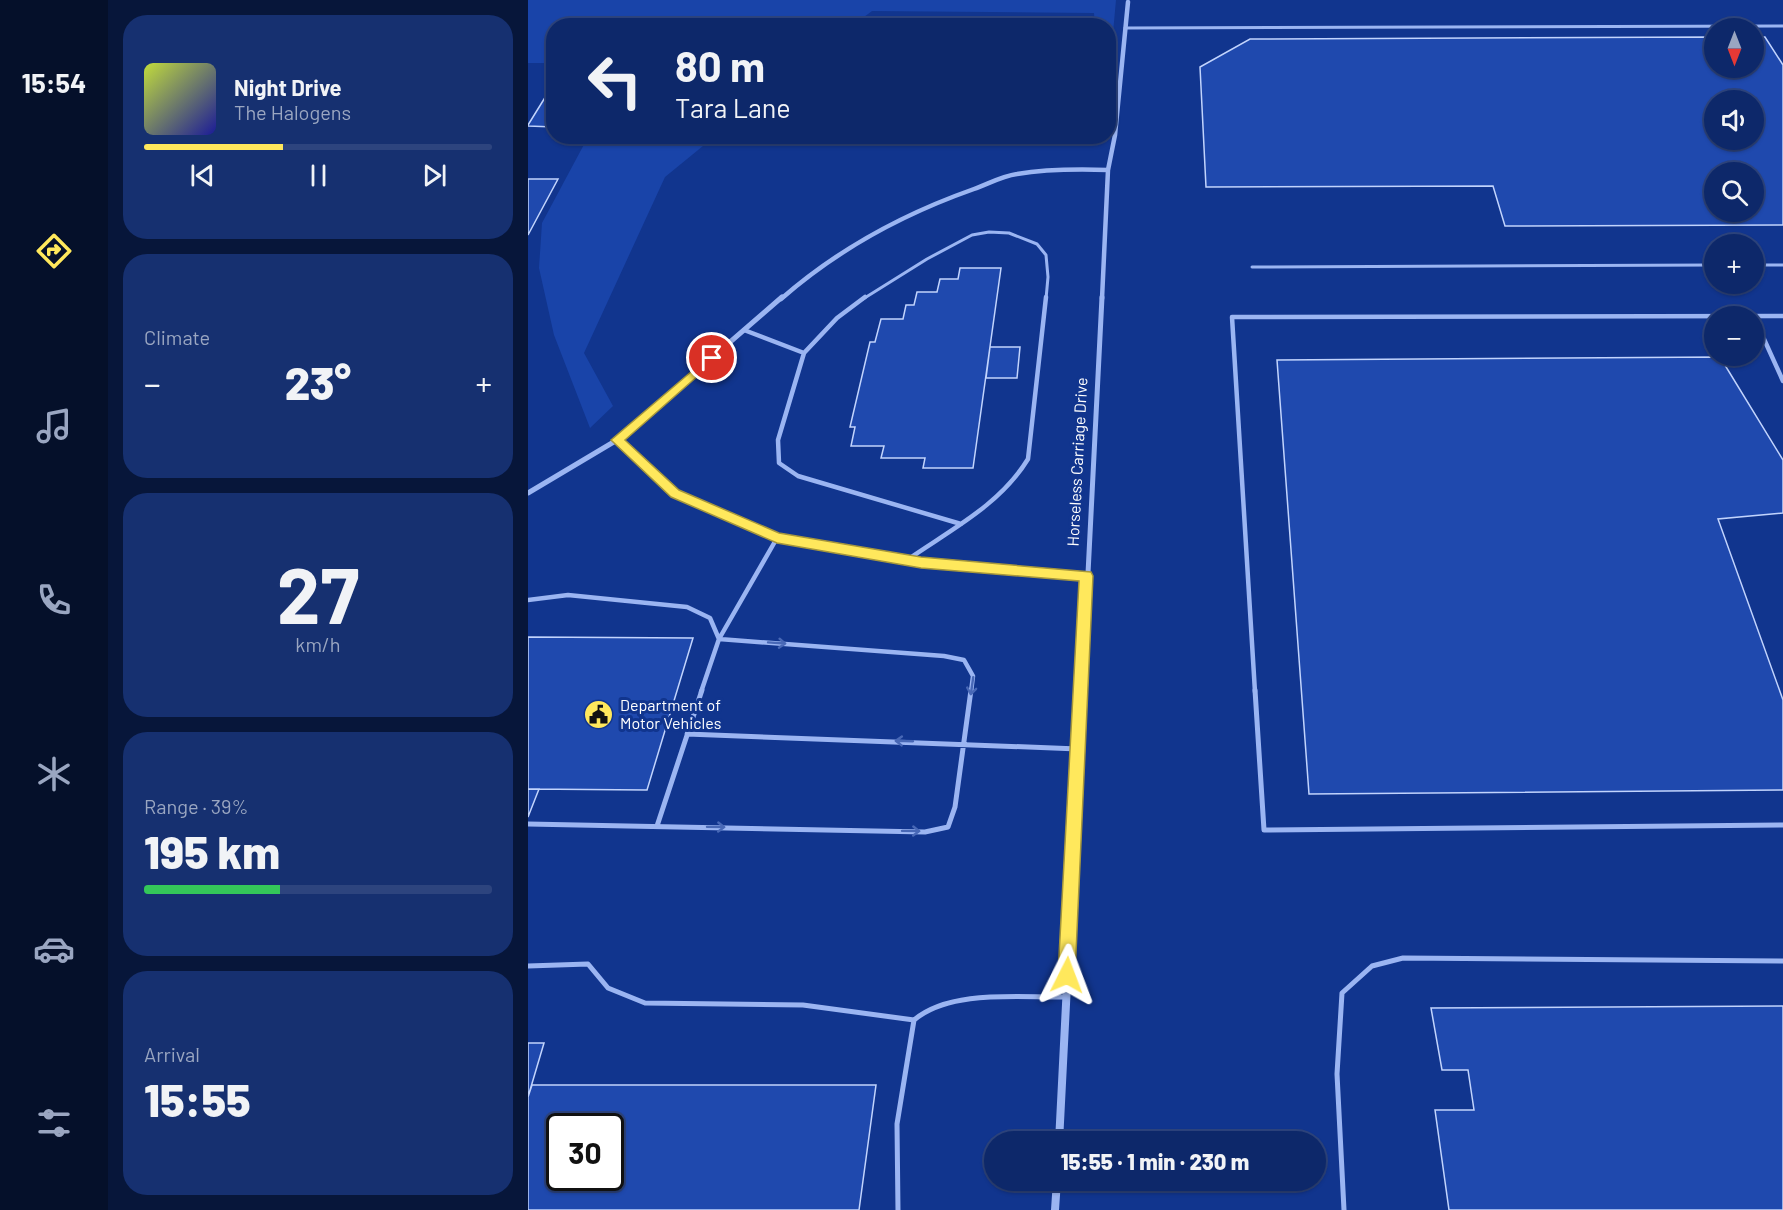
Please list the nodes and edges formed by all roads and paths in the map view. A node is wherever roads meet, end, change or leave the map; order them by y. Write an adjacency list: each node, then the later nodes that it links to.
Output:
1 (1128, 2): 3 (street, Horseless Carriage Drive)
2 (1783, 26): 3 (lane)
3 (1125, 28): 4 (street, Horseless Carriage Drive)
4 (1116, 124)
5 (1113, 144): 6 (street, Horseless Carriage Drive)
6 (1108, 170): 14 (street); 23 (street, Horseless Carriage Drive)
7 (1764, 265): 8 (lane)
8 (1783, 265)
9 (1704, 266): 10 (lane)
10 (1252, 267)
11 (1704, 316): 30 (lane)
12 (1764, 316): 13 (lane)
13 (1783, 316)
14 (744, 330): 16 (lane); 18 (street)
15 (1764, 340): 17 (lane)
16 (804, 353): 20 (lane); 20 (lane)
17 (1783, 381)
18 (617, 440): 19 (street); 21 (street)
19 (528, 493)
20 (961, 524): 22 (lane)
21 (777, 538): 22 (street); 25 (lane)
22 (907, 560): 23 (street)
23 (1086, 576): 28 (street, Horseless Carriage Drive)
24 (528, 600): 25 (lane)
25 (719, 639): 26 (lane); 27 (lane, one-way to 27)
26 (687, 734): 27 (lane, one-way to 26); 31 (lane)
27 (963, 743): 28 (lane); 31 (lane, one-way to 27)
28 (1078, 749): 34 (street, Horseless Carriage Drive)
29 (528, 824): 31 (lane)
30 (1783, 825)
31 (657, 826)
32 (1783, 961): 40 (lane)
33 (528, 966): 35 (lane)
34 (1066, 997): 35 (lane); 36 (street, Horseless Carriage Drive)
35 (914, 1020): 38 (lane)
36 (1060, 1131)
37 (1056, 1191): 39 (street)
38 (898, 1210)
39 (1055, 1210)
40 (1344, 1210)

